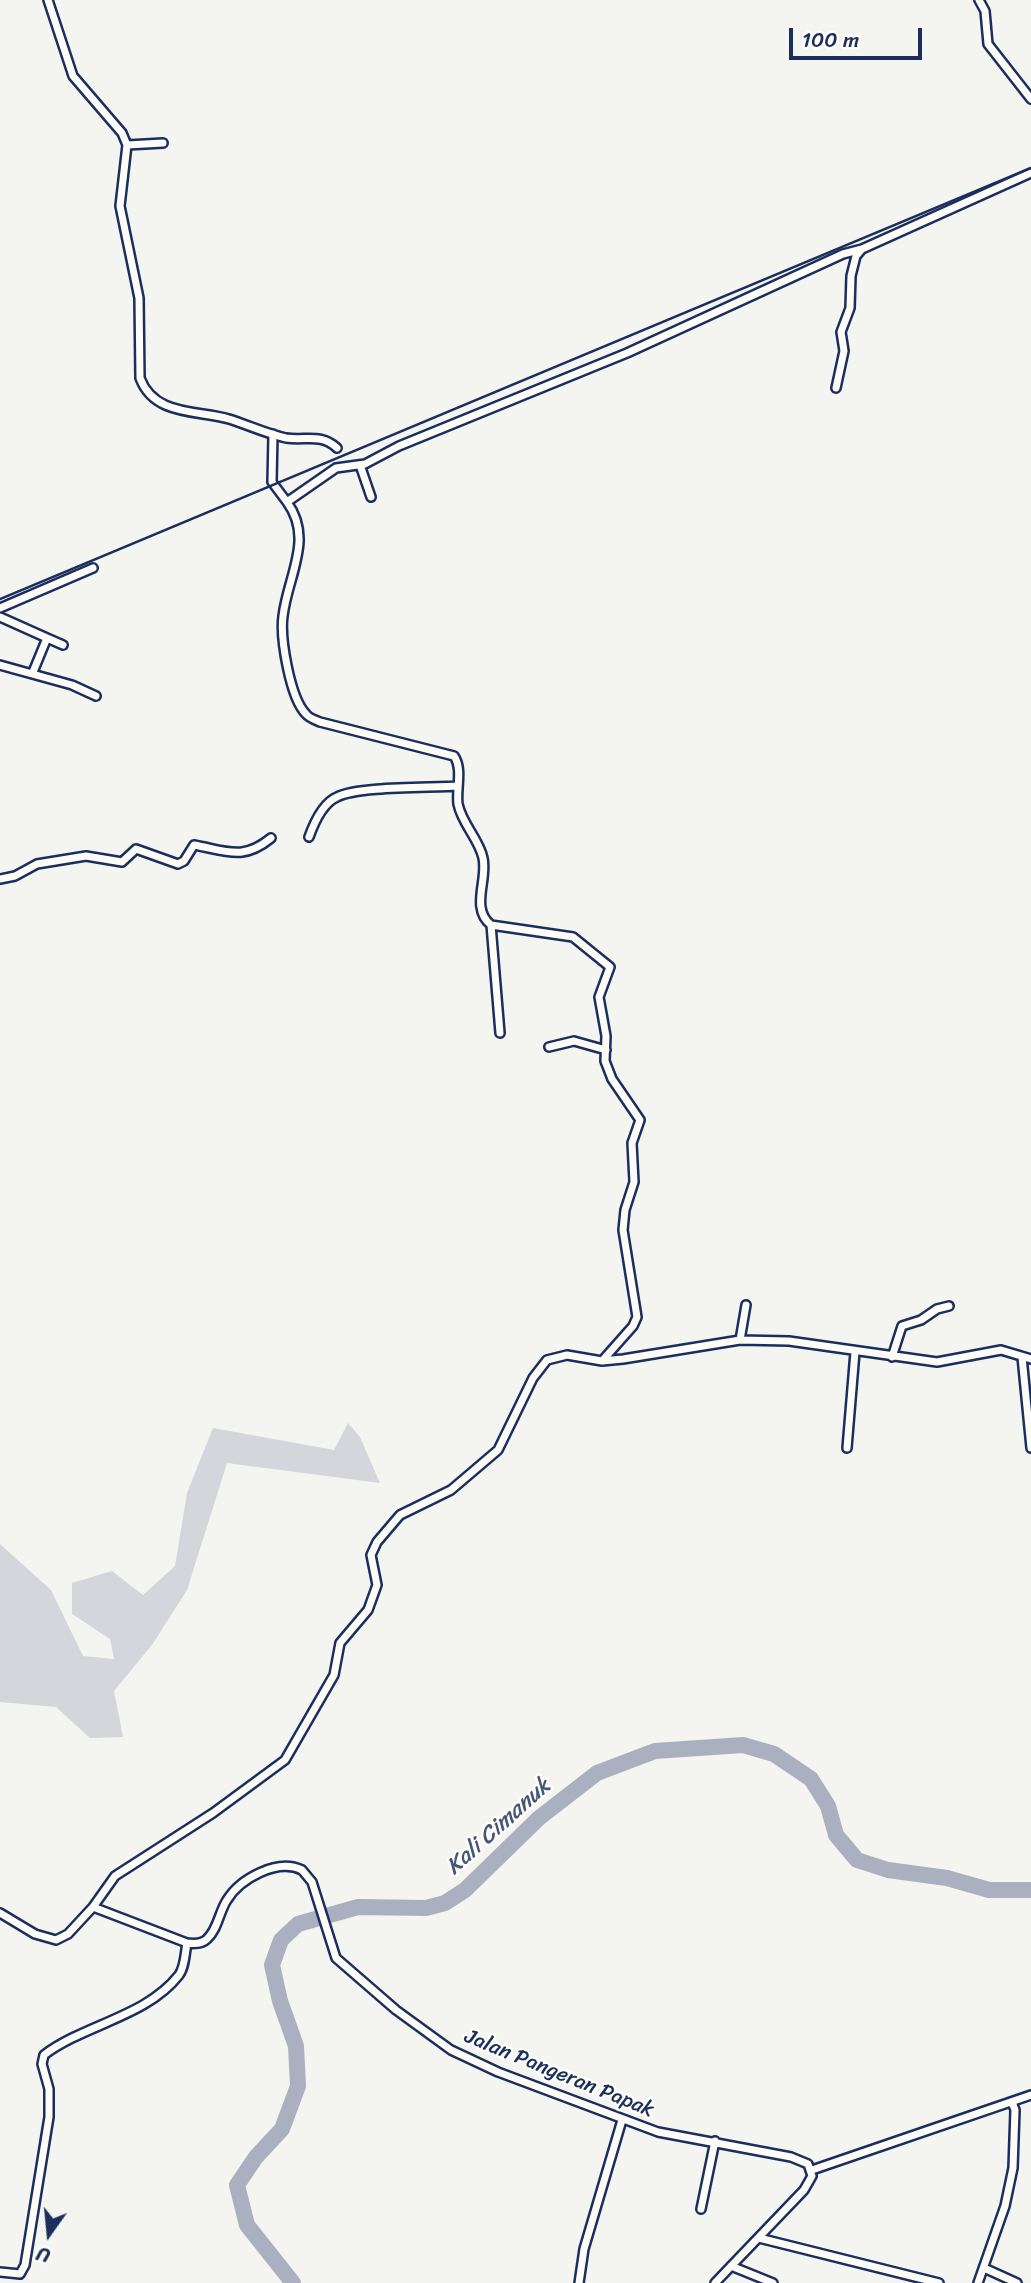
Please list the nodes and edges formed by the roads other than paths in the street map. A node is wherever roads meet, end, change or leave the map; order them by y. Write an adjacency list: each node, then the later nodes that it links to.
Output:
1 (48, 0): 5 (street)
2 (979, 0): 3 (street)
3 (1031, 99)
4 (163, 143): 5 (street)
5 (128, 145): 9 (street)
6 (1031, 173): 7 (street)
7 (862, 249): 8 (street); 11 (street)
8 (836, 388)
9 (272, 434): 10 (street); 13 (street)
10 (337, 448)
11 (360, 465): 12 (street); 13 (street)
12 (371, 496)
13 (287, 502): 22 (street)
14 (93, 568): 15 (street)
15 (0, 608)
16 (0, 617): 17 (street)
17 (47, 638): 18 (street); 20 (street)
18 (63, 645)
19 (0, 665): 20 (street)
20 (33, 672): 21 (street)
21 (96, 696)
22 (458, 786): 23 (street); 26 (street)
23 (309, 837)
24 (271, 838): 25 (street)
25 (0, 879)
26 (491, 925): 27 (street); 29 (street)
27 (500, 1033)
28 (549, 1047): 29 (street)
29 (606, 1050): 36 (street)
30 (746, 1305): 32 (street)
31 (949, 1306): 34 (street)
32 (740, 1340): 33 (street); 36 (street)
33 (855, 1352): 34 (street); 37 (street)
34 (892, 1357): 35 (street)
35 (1027, 1358): 38 (street)
36 (602, 1361): 39 (street)
37 (847, 1448)
38 (1031, 1448)
39 (93, 1907): 40 (street); 41 (street)
40 (0, 1913)
41 (187, 1944): 44 (street, Jalan Pangeran Papak); 51 (street)
42 (1029, 2096): 43 (street)
43 (1014, 2102): 46 (street); 50 (street)
44 (625, 2121): 45 (street, Jalan Pangeran Papak); 52 (street)
45 (715, 2141): 46 (street, Jalan Pangeran Papak); 47 (street)
46 (812, 2170): 48 (street)
47 (701, 2209)
48 (759, 2238): 49 (street); 55 (street)
49 (731, 2266): 53 (street); 54 (street)
50 (984, 2268): 56 (street); 57 (street)
51 (0, 2272)
52 (579, 2283)
53 (715, 2283)
54 (773, 2283)
55 (939, 2283)
56 (978, 2283)
57 (1017, 2283)

